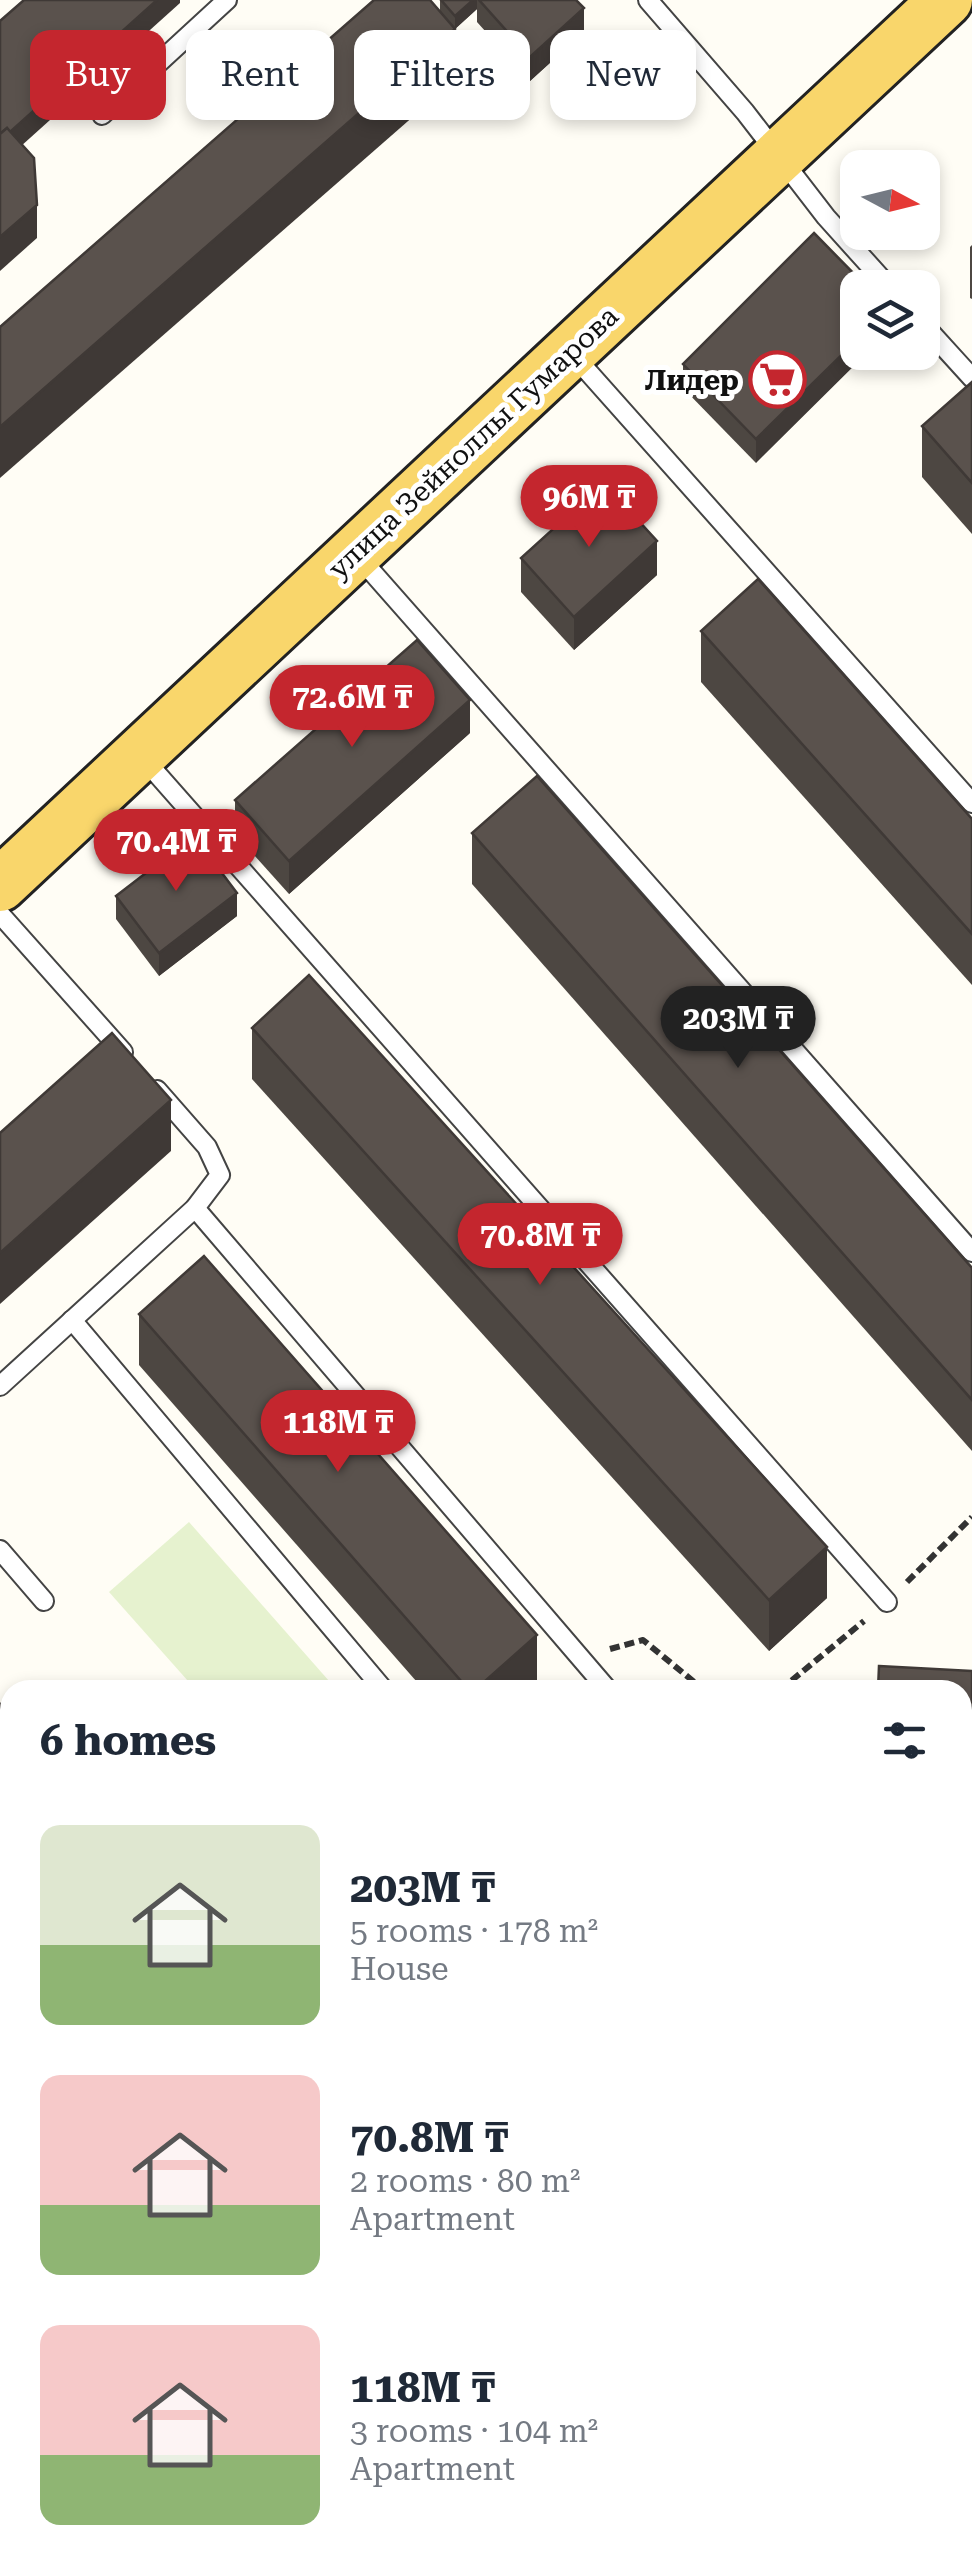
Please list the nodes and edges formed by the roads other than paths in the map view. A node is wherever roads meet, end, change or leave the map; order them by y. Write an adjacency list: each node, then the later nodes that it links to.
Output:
1 (226, 0): 4 (lane)
2 (648, 0): 5 (lane)
3 (946, 0): 5 (main road, улица Зейноллы Гумарова)
4 (166, 56)
5 (780, 157): 6 (lane); 8 (main road, улица Зейноллы Гумарова)
6 (874, 270)
7 (940, 343): 9 (lane)
8 (570, 352): 10 (main road, улица Зейноллы Гумарова); 12 (lane)
9 (972, 378)
10 (355, 552): 11 (main road, улица Зейноллы Гумарова); 16 (lane)
11 (140, 753): 13 (main road, улица Зейноллы Гумарова); 21 (lane)
12 (972, 803)
13 (0, 885)
14 (0, 914): 15 (lane)
15 (195, 1208): 17 (lane); 23 (lane)
16 (972, 1252)
17 (72, 1320): 18 (lane); 22 (lane)
18 (0, 1386)
19 (0, 1550): 20 (lane)
20 (44, 1600)
21 (887, 1602)
22 (376, 1680)
23 (599, 1680)

